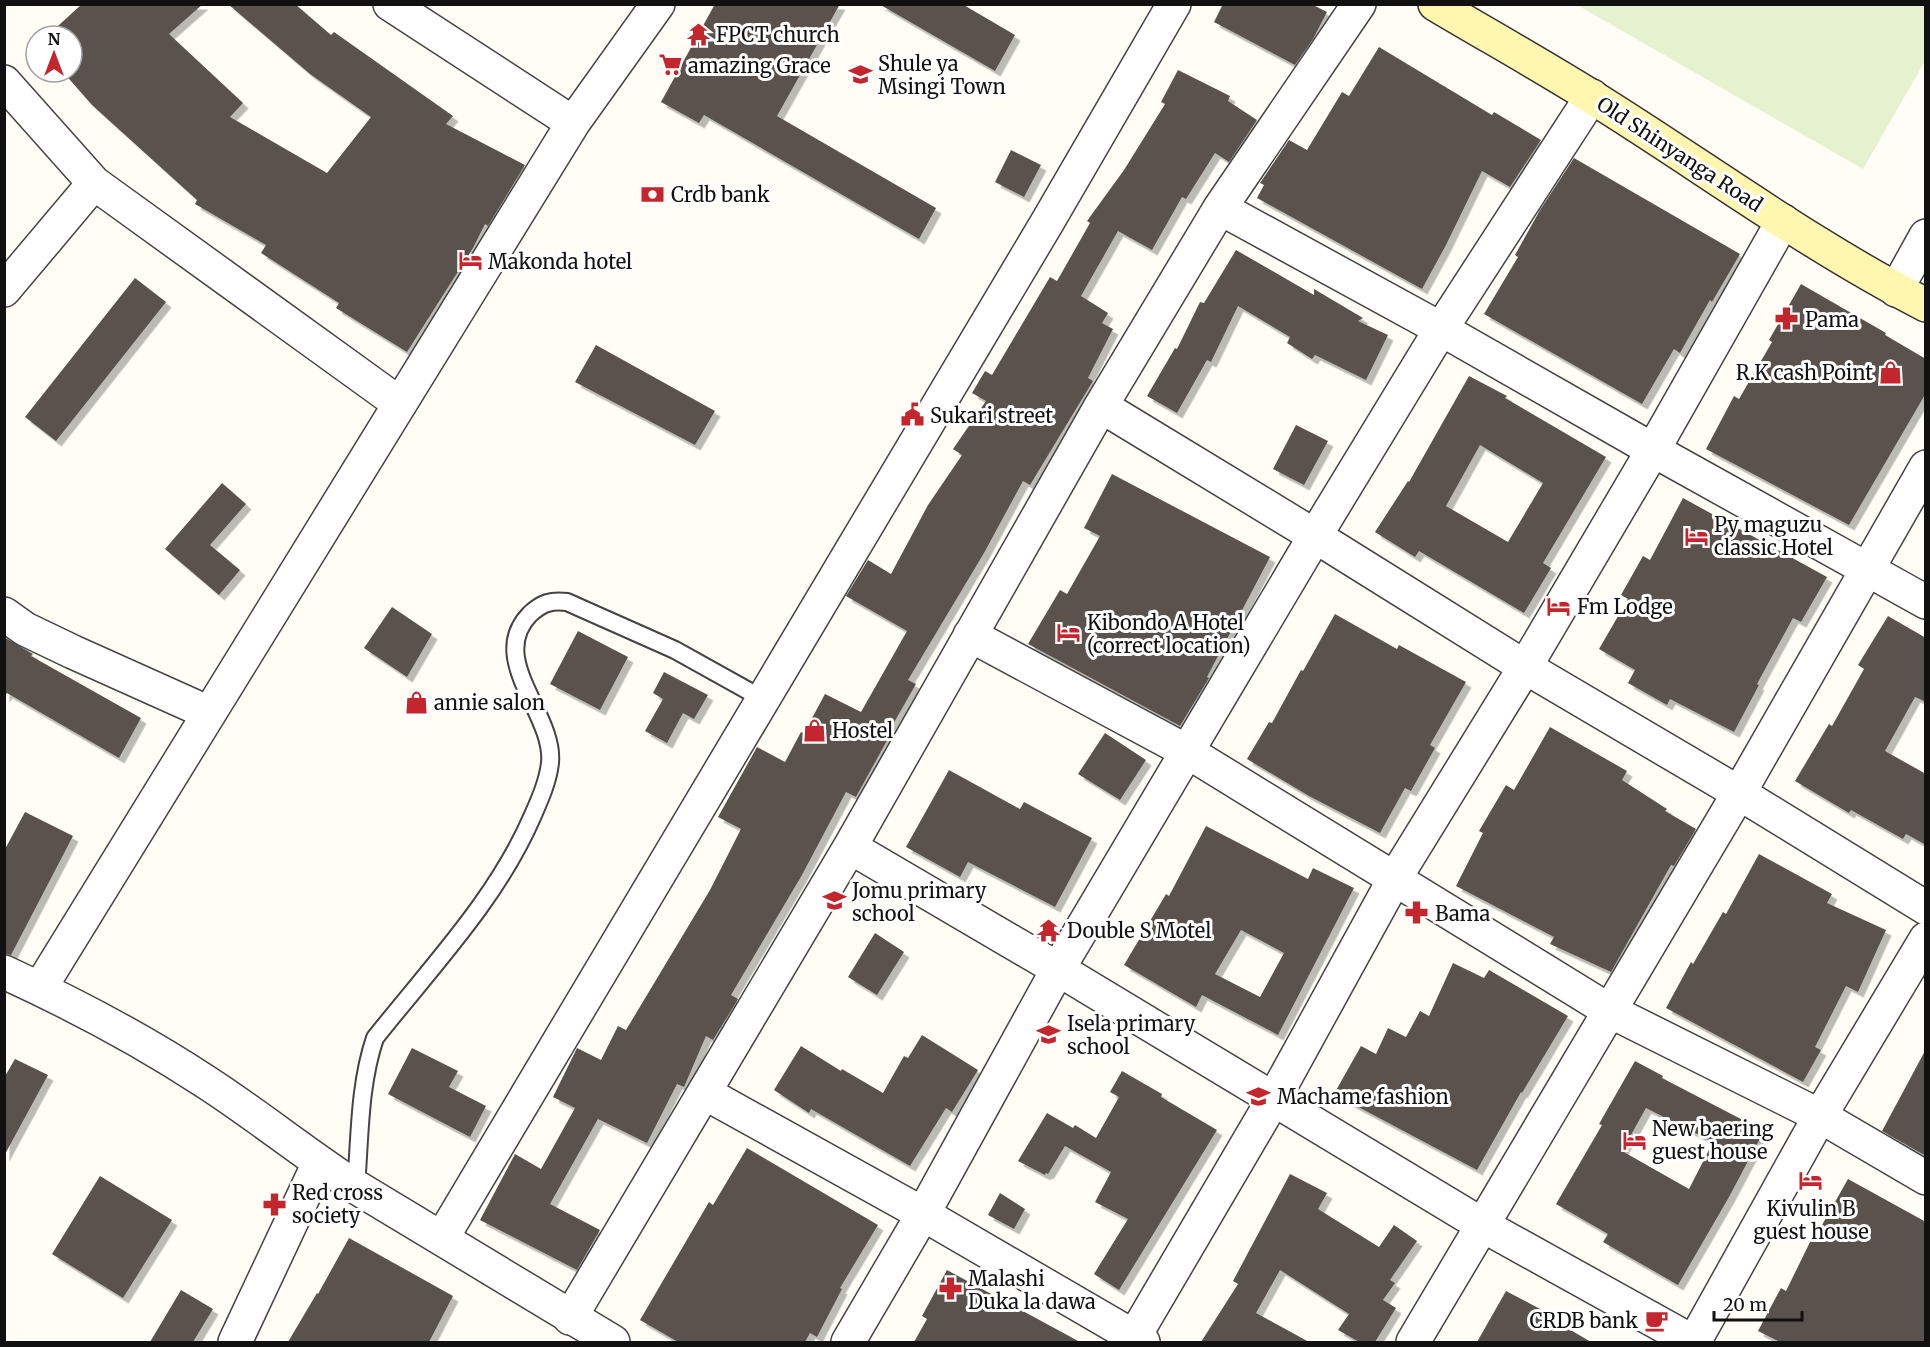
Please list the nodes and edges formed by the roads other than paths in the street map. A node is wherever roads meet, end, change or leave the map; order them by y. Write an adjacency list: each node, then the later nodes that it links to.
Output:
1 (390, 4): 8 (street)
2 (658, 4): 8 (street)
3 (1174, 4): 27 (street)
4 (1359, 4): 10 (street)
5 (1434, 4): 7 (main road, Old Shinyanga Road)
6 (4, 82): 9 (street)
7 (1592, 96): 11 (main road, Old Shinyanga Road); 16 (street)
8 (573, 123): 17 (street)
9 (94, 183): 13 (street); 17 (street)
10 (1220, 208): 16 (street); 18 (street)
11 (1783, 221): 14 (main road, Old Shinyanga Road); 19 (street)
12 (1926, 236): 14 (street)
13 (4, 290)
14 (1896, 290): 15 (main road, Old Shinyanga Road)
15 (1926, 305)
16 (1441, 328): 19 (street); 21 (street)
17 (400, 404): 28 (street)
18 (1101, 406): 21 (street); 25 (street)
19 (1653, 450): 22 (street); 26 (street)
20 (1926, 467): 22 (street)
21 (1315, 536): 26 (street); 29 (street)
22 (1868, 568): 23 (street); 30 (street)
23 (1926, 602)
24 (4, 614): 28 (street)
25 (970, 635): 29 (street); 31 (street)
26 (1525, 667): 30 (street); 32 (street)
27 (763, 699): 44 (lane); 47 (street)
28 (209, 713): 37 (street)
29 (1188, 752): 32 (street); 35 (street)
30 (1739, 794): 33 (street); 38 (street)
31 (850, 848): 35 (street); 39 (street)
32 (1395, 878): 38 (street); 40 (street)
33 (1926, 908)
34 (1926, 939): 41 (street)
35 (1058, 969): 40 (street); 45 (street)
36 (4, 972): 37 (street)
37 (40, 988): 42 (street)
38 (1610, 1011): 41 (street); 46 (street)
39 (705, 1093): 45 (street); 48 (street)
40 (1273, 1100): 46 (street); 49 (street)
41 (1820, 1116): 43 (street); 54 (street)
42 (319, 1163): 44 (street); 50 (street)
43 (1926, 1178)
44 (356, 1187): 47 (street)
45 (923, 1214): 49 (street); 52 (street)
46 (1484, 1226): 53 (street); 54 (street)
47 (442, 1238): 48 (street)
48 (570, 1318): 51 (street)
49 (1136, 1341)
50 (235, 1342)
51 (613, 1342)
52 (848, 1342)
53 (1413, 1342)
54 (1693, 1342)

